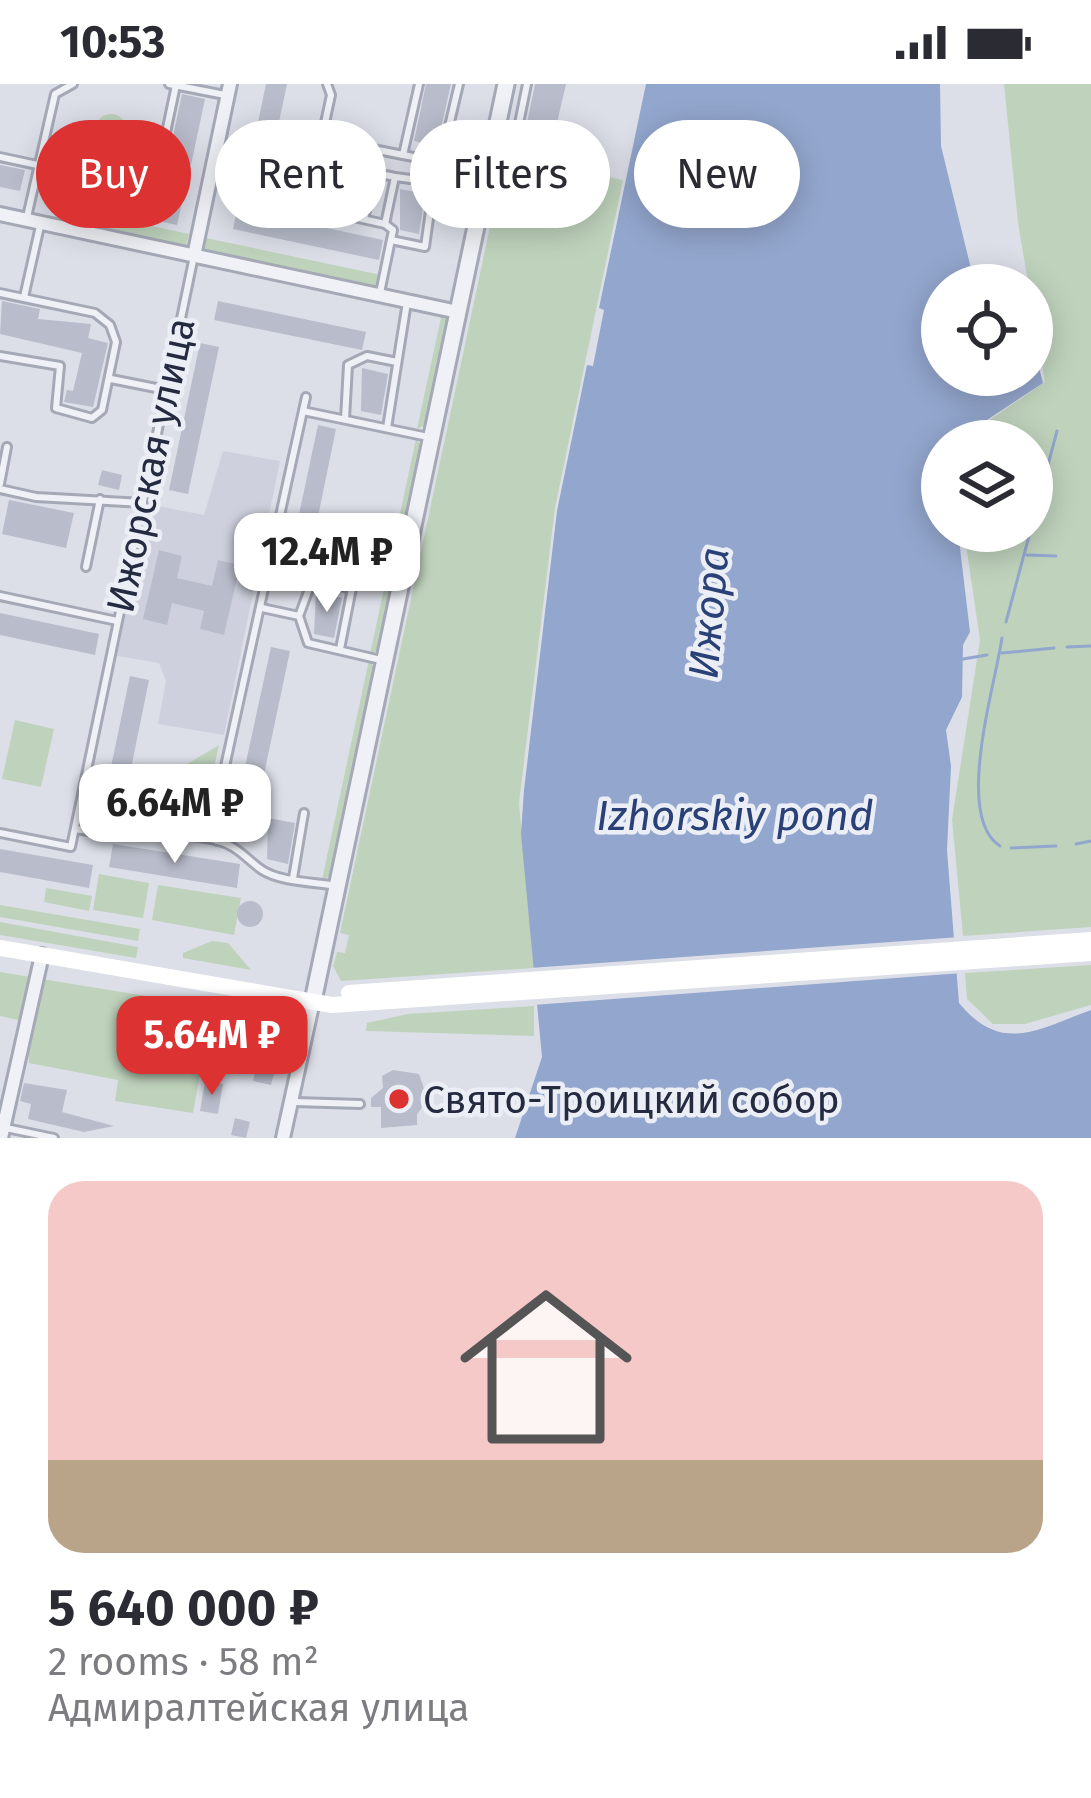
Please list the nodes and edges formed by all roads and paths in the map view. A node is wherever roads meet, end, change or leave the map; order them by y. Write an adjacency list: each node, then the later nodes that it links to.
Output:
1 (73, 84): 10 (lane)
2 (327, 84): 12 (lane)
3 (419, 84): 17 (lane)
4 (459, 84): 13 (lane)
5 (506, 84): 14 (street)
6 (527, 84): 15 (lane)
7 (172, 85): 8 (lane); 11 (lane)
8 (203, 87): 9 (lane)
9 (229, 90): 32 (street, Ижорская улица)
10 (49, 120)
11 (166, 120)
12 (325, 120)
13 (451, 120)
14 (496, 120)
15 (517, 120)
16 (386, 152): 17 (lane)
17 (403, 155): 18 (lane)
18 (410, 156)
19 (0, 157): 20 (lane)
20 (36, 165)
21 (386, 175): 22 (lane)
22 (395, 177): 23 (lane); 26 (lane)
23 (410, 179)
24 (36, 193): 27 (lane)
25 (0, 214): 27 (street)
26 (386, 219)
27 (34, 221): 32 (street); 35 (lane)
28 (386, 225): 31 (lane)
29 (428, 228): 31 (lane)
30 (473, 228): 37 (street)
31 (391, 240): 34 (lane)
32 (194, 256): 34 (street); 41 (lane, Ижорская улица)
33 (0, 293): 35 (lane)
34 (380, 296): 36 (street)
35 (24, 298): 40 (lane)
36 (407, 302): 37 (street); 39 (lane)
37 (458, 312): 46 (street)
38 (0, 356): 40 (lane)
39 (397, 362): 44 (lane); 45 (lane)
40 (109, 378): 41 (lane)
41 (166, 389): 50 (lane, Ижорская улица)
42 (306, 397): 43 (lane)
43 (303, 411): 44 (lane); 53 (lane)
44 (345, 419): 45 (lane)
45 (387, 428): 46 (lane)
46 (432, 437): 57 (street)
47 (8, 447): 48 (lane)
48 (0, 486): 49 (lane)
49 (100, 499): 50 (lane); 51 (lane)
50 (143, 503): 55 (lane, Ижорская улица)
51 (86, 567)
52 (0, 596): 55 (lane)
53 (260, 608): 54 (lane); 61 (lane)
54 (299, 616): 56 (lane); 56 (lane)
55 (117, 621): 59 (lane, Ижорская улица)
56 (340, 650): 57 (lane)
57 (384, 661): 63 (street)
58 (304, 813): 62 (lane)
59 (75, 829): 60 (lane, Ижорская улица); 61 (lane)
60 (0, 833)
61 (218, 841): 62 (lane)
62 (293, 878): 63 (lane)
63 (337, 886): 69 (street)
64 (1091, 940): 68 (main road)
65 (0, 948): 67 (main road)
66 (1091, 953): 68 (main road)
67 (42, 955): 69 (main road); 72 (street)
68 (964, 955): 69 (main road)
69 (313, 1000): 70 (street)
70 (291, 1102): 71 (lane); 74 (street)
71 (360, 1103)
72 (2, 1133): 73 (lane)
73 (54, 1138)
74 (284, 1138)

